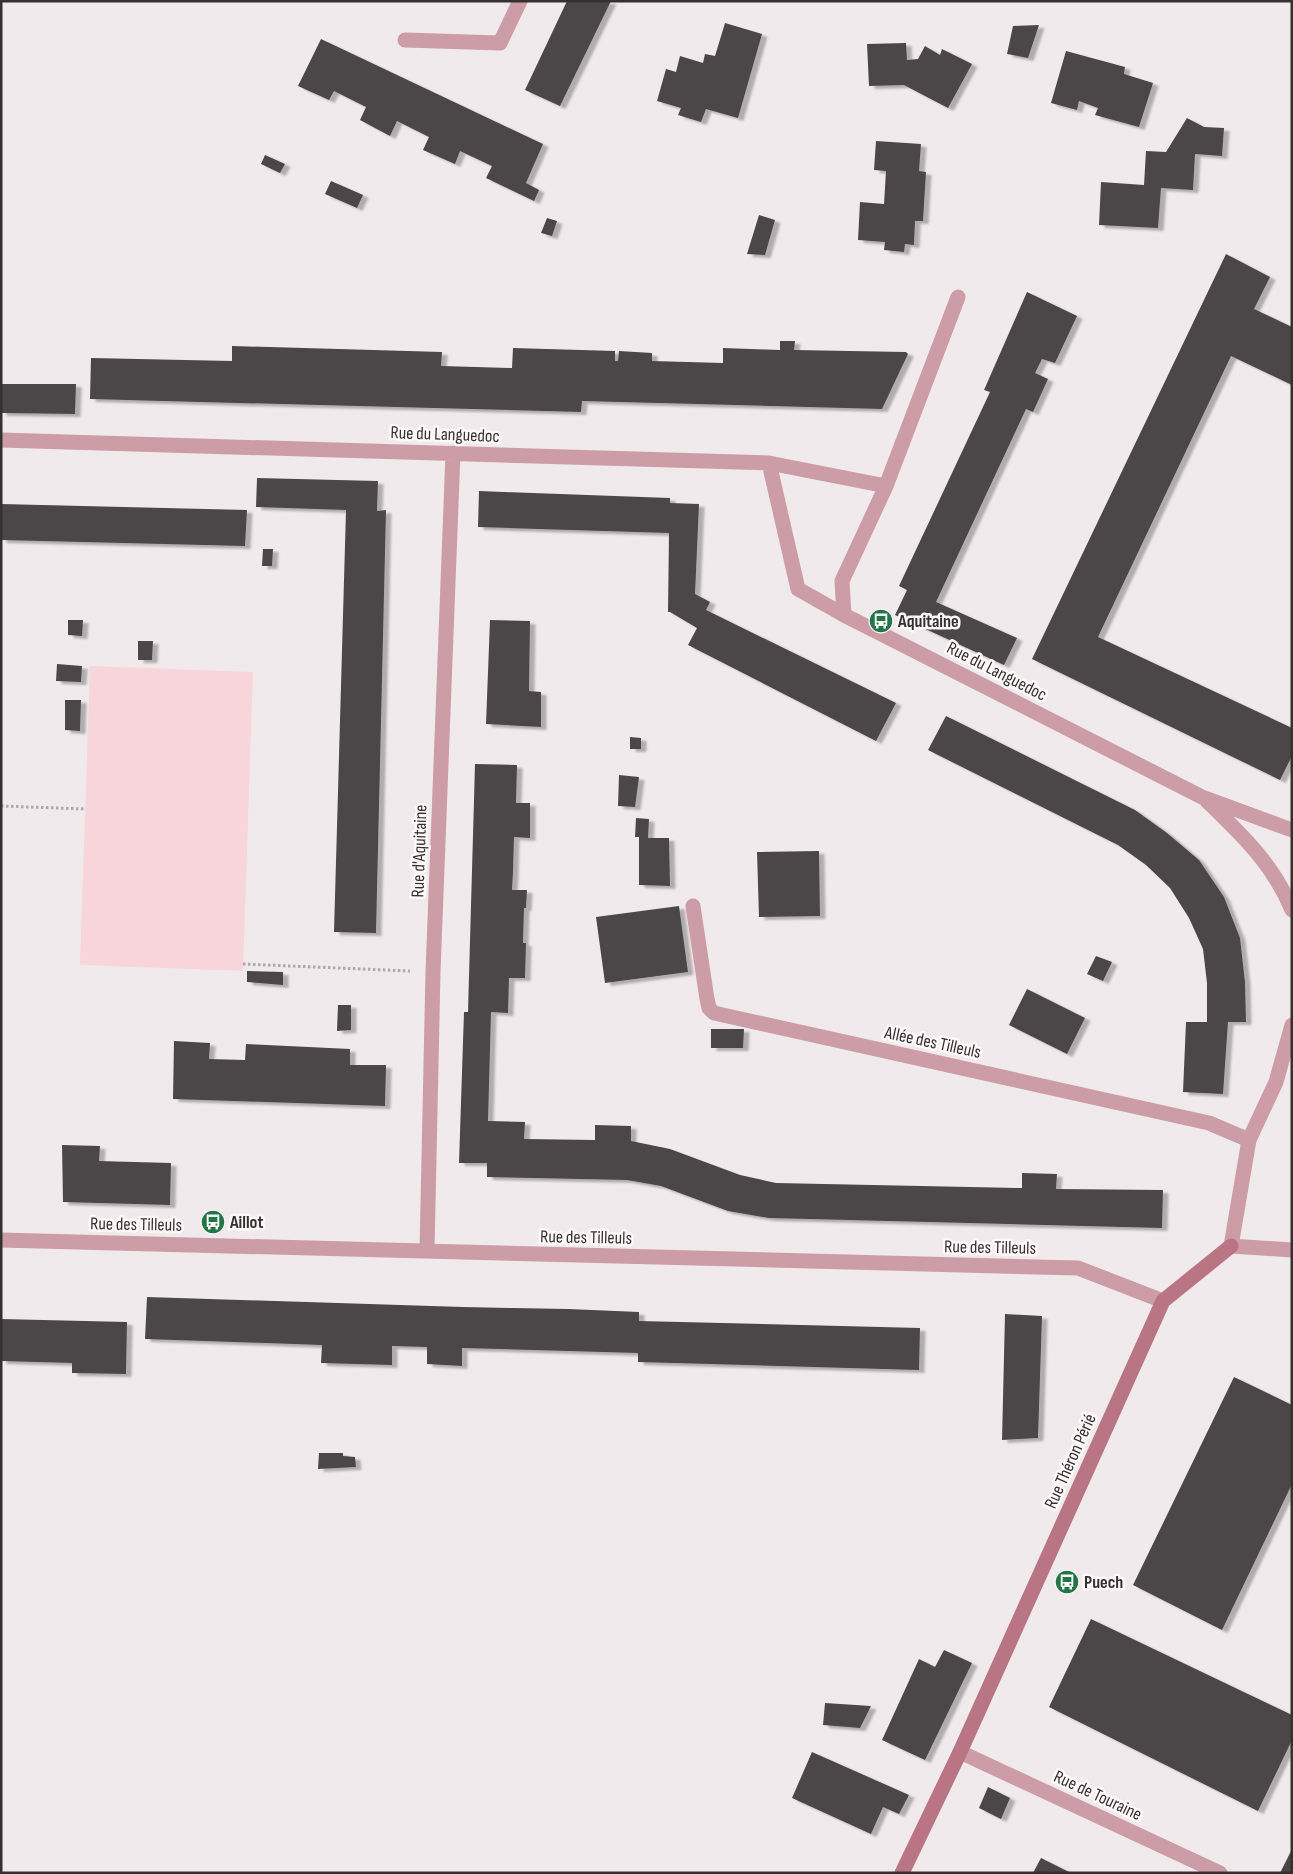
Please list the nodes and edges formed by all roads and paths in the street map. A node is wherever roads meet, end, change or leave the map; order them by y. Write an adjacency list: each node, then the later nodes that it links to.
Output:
1 (520, 1): 2 (street)
2 (405, 40)
3 (958, 297): 7 (street)
4 (1, 440): 5 (street, Rue du Languedoc)
5 (453, 453): 6 (street, Rue du Languedoc); 16 (street, Rue d'Aquitaine)
6 (769, 463): 7 (street, Rue du Languedoc); 8 (street, Rue du Languedoc)
7 (886, 486): 8 (street)
8 (844, 615): 9 (street, Rue du Languedoc)
9 (1202, 797): 12 (street, Rue du Languedoc); 14 (street, Rue du Languedoc)
10 (1, 806): 11 (path)
11 (85, 809)
12 (1292, 830)
13 (693, 906): 20 (street, Allée des Tilleuls)
14 (1292, 910)
15 (243, 964): 16 (path)
16 (433, 972): 24 (street, Rue d'Aquitaine)
17 (1292, 1025): 19 (street)
18 (1292, 1061): 19 (street)
19 (1276, 1082): 20 (street)
20 (1248, 1140): 22 (street)
21 (1, 1240): 24 (street, Rue des Tilleuls)
22 (1231, 1246): 23 (street); 25 (street, Rue Théron Périé)
23 (1292, 1250)
24 (427, 1251): 25 (street, Rue des Tilleuls)
25 (1163, 1301): 26 (street, Rue Théron Périé)
26 (960, 1752): 27 (street, Rue Théron Périé); 28 (street, Rue de Touraine)
27 (902, 1873)
28 (1220, 1873)

